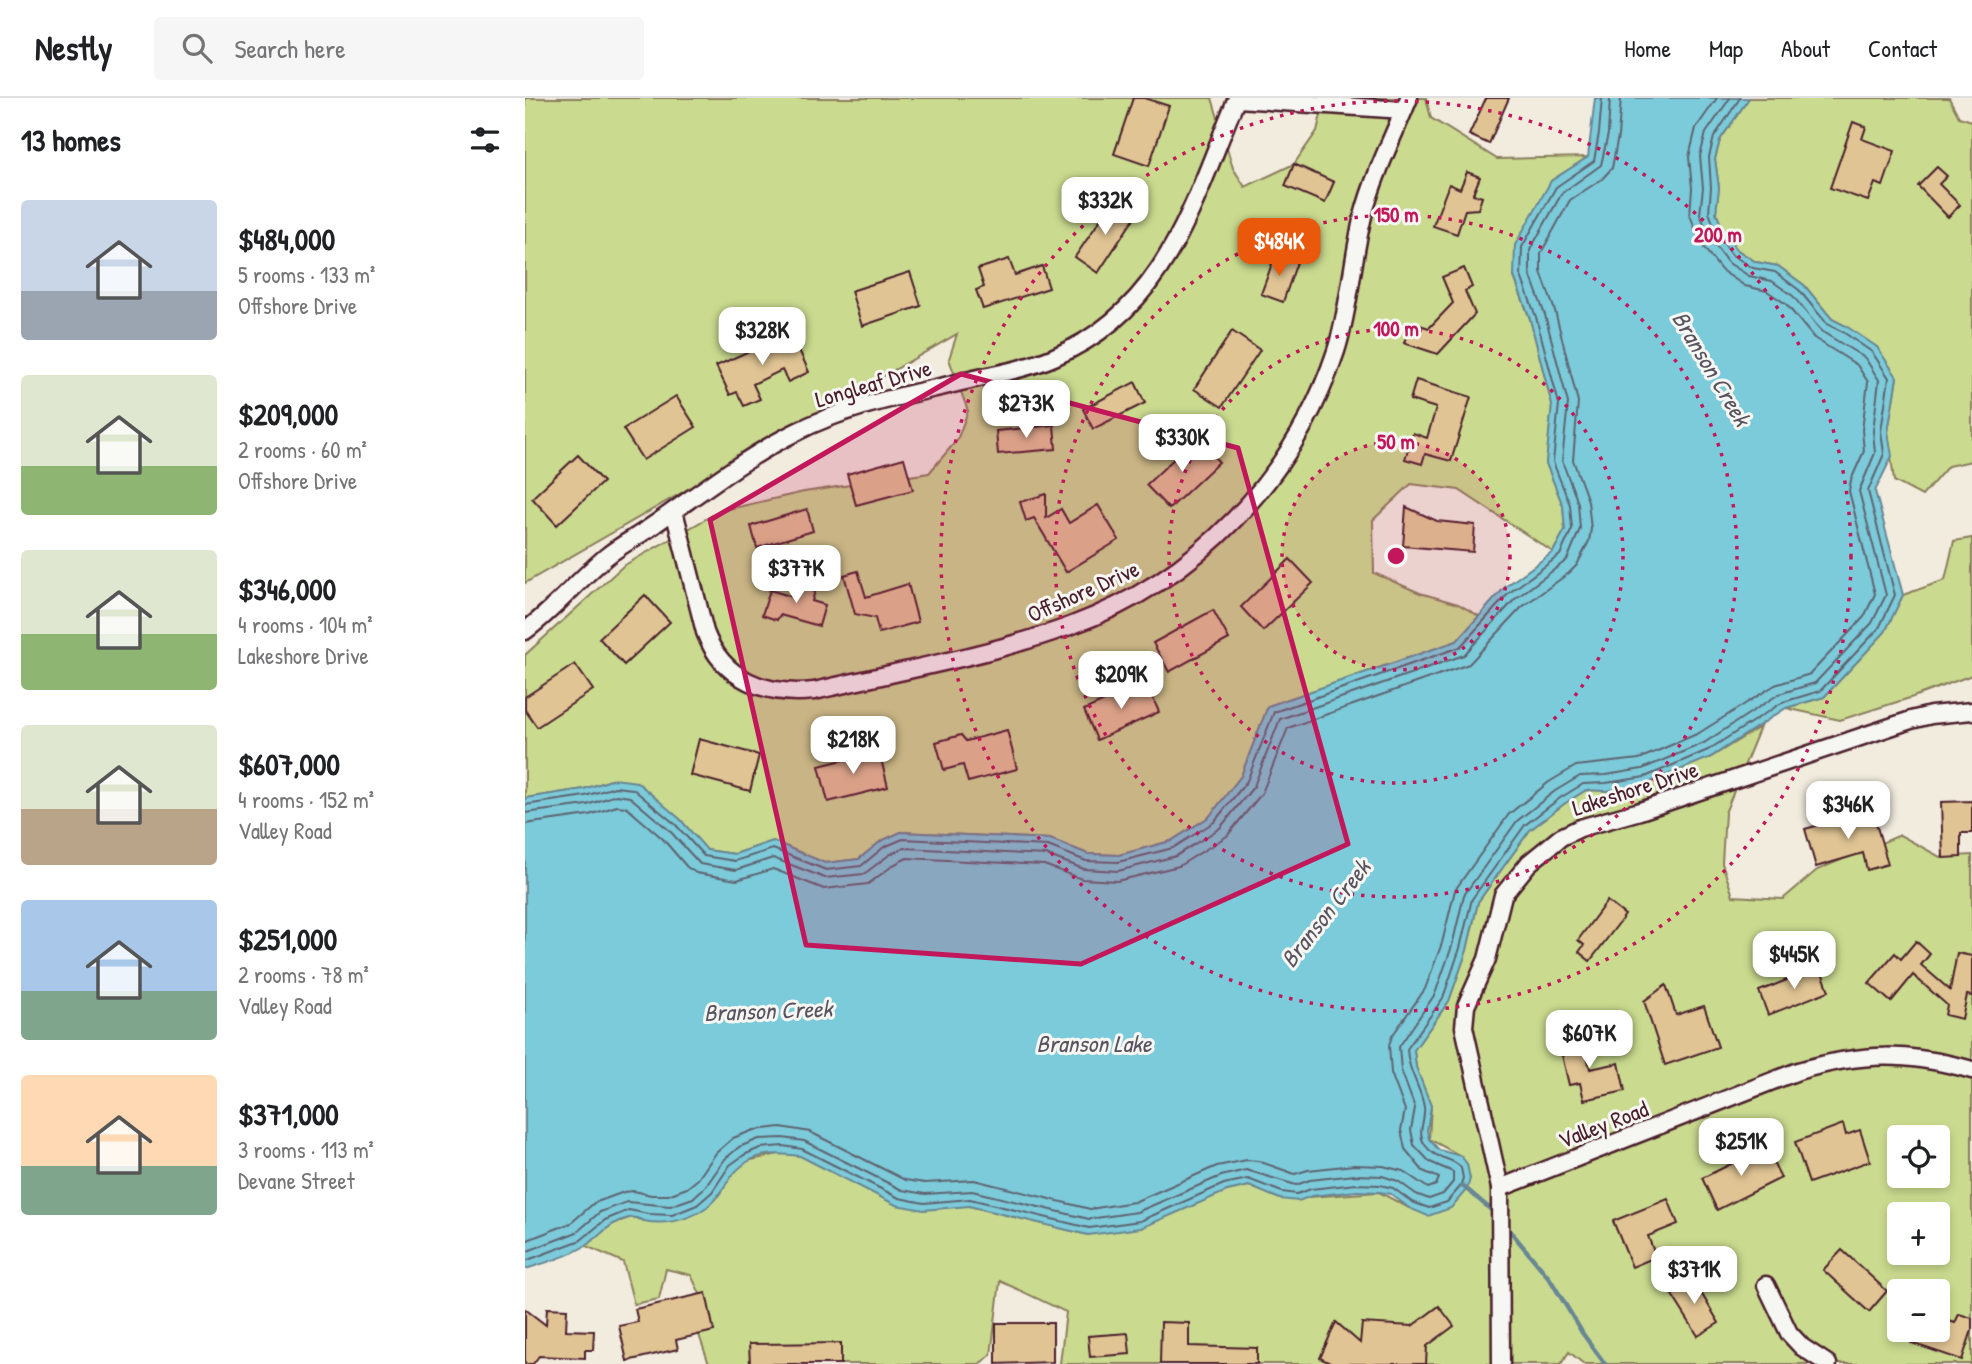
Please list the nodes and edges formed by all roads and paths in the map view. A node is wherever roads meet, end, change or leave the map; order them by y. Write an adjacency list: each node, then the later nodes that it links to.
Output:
1 (1237, 98): 2 (street); 3 (street, Longleaf Drive)
2 (1407, 104): 3 (street, Offshore Drive)
3 (674, 511): 4 (street, Longleaf Drive)
4 (525, 631)
5 (1972, 711): 7 (street, Lakeshore Drive)
6 (1972, 1070): 7 (street, Valley Road)
7 (1500, 1188): 9 (street)
8 (1766, 1285): 10 (street)
9 (1501, 1364)
10 (1828, 1364)

